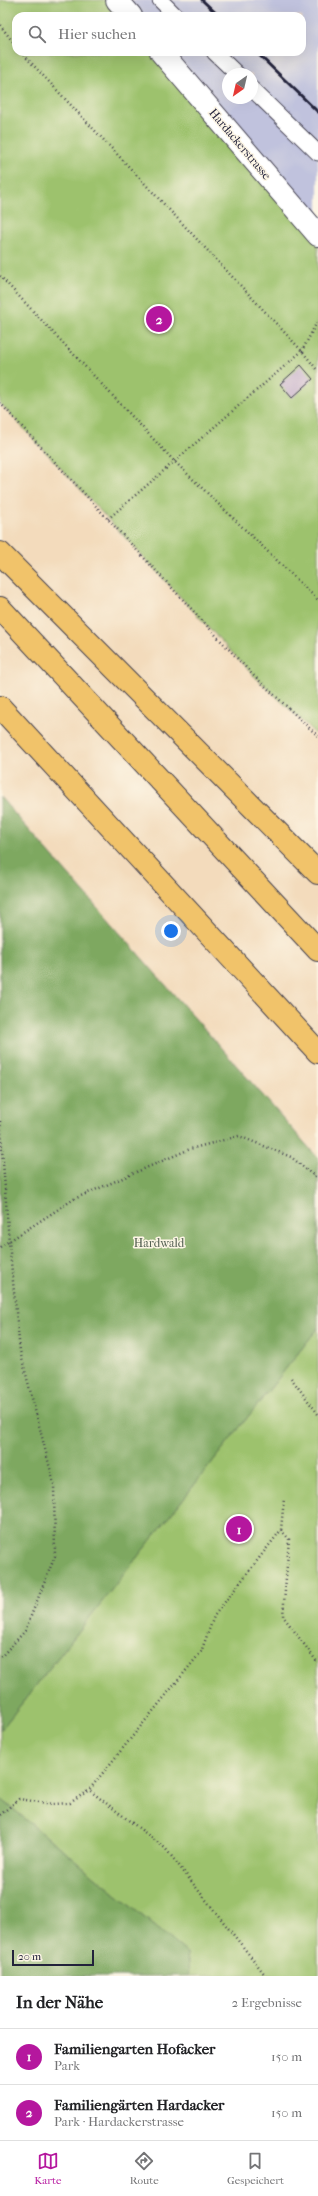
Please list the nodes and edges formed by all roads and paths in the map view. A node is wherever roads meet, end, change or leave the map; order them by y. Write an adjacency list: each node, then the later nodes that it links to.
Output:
1 (117, 0): 3 (street)
2 (160, 0): 4 (lane)
3 (128, 12)
4 (172, 12)
5 (0, 25): 6 (path)
6 (12, 41)
7 (25, 56): 16 (path)
8 (165, 56): 13 (street, Hardackerstrasse)
9 (218, 56): 10 (lane)
10 (231, 68)
11 (258, 95): 12 (lane)
12 (318, 153)
13 (318, 235)
14 (0, 276): 19 (path)
15 (318, 320): 16 (path)
16 (302, 351): 17 (path); 19 (path)
17 (318, 371)
18 (0, 403): 20 (path)
19 (174, 461): 20 (path); 22 (path)
20 (108, 519): 25 (path)
21 (0, 553): 26 (highway)
22 (318, 600)
23 (0, 608): 27 (highway)
24 (0, 707): 28 (highway)
25 (318, 736)
26 (318, 873)
27 (318, 950)
28 (318, 1052)
29 (0, 1121): 31 (path)
30 (318, 1179): 31 (path)
31 (9, 1242): 32 (path); 37 (path)
32 (0, 1247)
33 (291, 1378): 34 (path)
34 (318, 1414)
35 (284, 1498): 36 (path)
36 (281, 1530): 38 (path); 39 (path)
37 (0, 1658)
38 (318, 1663)
39 (90, 1790): 40 (path); 41 (path)
40 (0, 1815)
41 (266, 1976)

